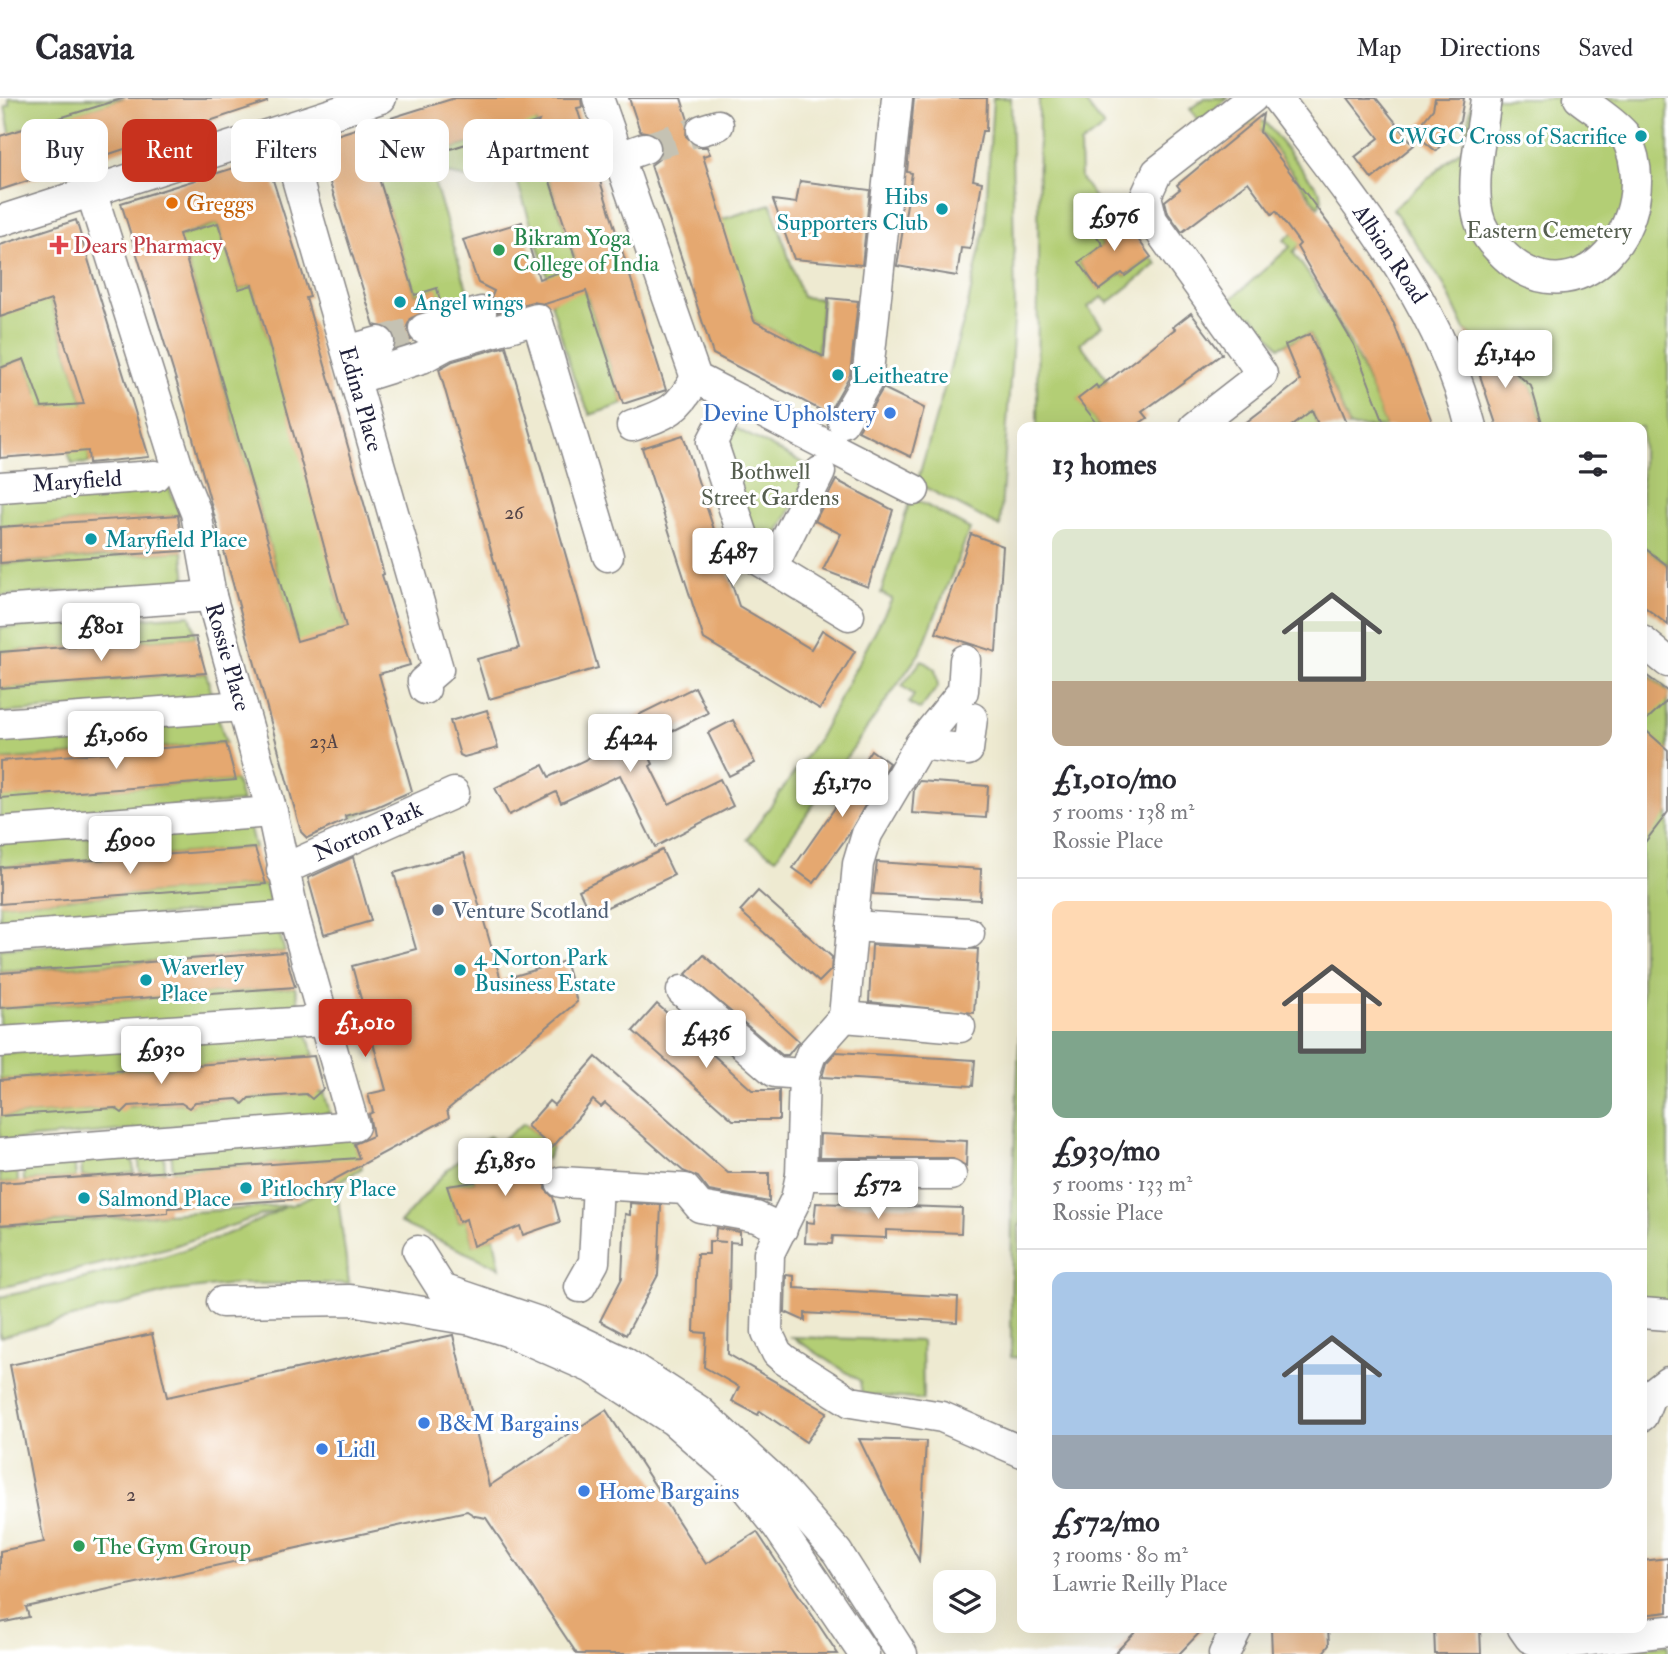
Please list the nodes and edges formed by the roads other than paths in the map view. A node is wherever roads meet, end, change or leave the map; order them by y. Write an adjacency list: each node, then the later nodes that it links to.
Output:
1 (598, 98): 11 (street)
2 (897, 98): 21 (street)
3 (1252, 98): 22 (street)
4 (1277, 98): 23 (street, Albion Road)
5 (1486, 98): 6 (street)
6 (1579, 98)
7 (362, 101): 8 (street)
8 (313, 119)
9 (231, 147): 13 (street)
10 (646, 148): 11 (street)
11 (617, 158): 19 (street)
12 (298, 182): 18 (street, Edina Place)
13 (91, 191): 14 (street); 31 (street, Rossie Place)
14 (0, 221)
15 (481, 312): 16 (street)
16 (424, 329)
17 (379, 342): 18 (street)
18 (351, 365): 29 (street); 37 (street, Edina Place)
19 (696, 378): 20 (street); 24 (street)
20 (734, 399): 28 (street); 30 (street)
21 (843, 422)
22 (1200, 422)
23 (1469, 422)
24 (632, 426)
25 (820, 472): 30 (street)
26 (155, 476): 27 (street, Maryfield)
27 (0, 487)
28 (914, 490)
29 (608, 556)
30 (772, 568): 33 (street)
31 (211, 596): 32 (street); 38 (street, Rossie Place)
32 (0, 611)
33 (849, 615)
34 (1647, 645): 36 (street)
35 (965, 660): 41 (street)
36 (1668, 662)
37 (432, 679)
38 (242, 706): 40 (street); 43 (street, Rossie Place)
39 (972, 718): 41 (street)
40 (0, 724)
41 (919, 744): 47 (street)
42 (454, 793): 45 (street, Norton Park)
43 (272, 811): 44 (street); 45 (street, Rossie Place)
44 (0, 832)
45 (282, 870): 46 (street, Rossie Place)
46 (294, 916): 49 (street); 52 (street, Rossie Place)
47 (852, 926): 48 (street); 51 (street)
48 (969, 933)
49 (0, 938)
50 (682, 991): 55 (street)
51 (844, 1017): 53 (street); 55 (street)
52 (324, 1021): 54 (street); 56 (street, Rossie Place)
53 (960, 1027)
54 (0, 1042)
55 (804, 1074): 57 (street)
56 (0, 1153)
57 (801, 1174): 58 (street); 61 (street)
58 (951, 1175)
59 (561, 1182): 60 (street)
60 (598, 1184): 61 (street); 63 (street)
61 (782, 1230): 69 (street)
62 (418, 1251): 74 (street)
63 (580, 1287)
64 (222, 1302): 73 (street)
65 (1647, 1313): 66 (street)
66 (1668, 1315)
67 (1668, 1382): 68 (street)
68 (1647, 1404)
69 (1017, 1449)
70 (1668, 1631): 72 (street)
71 (1234, 1633): 75 (street)
72 (1526, 1633)
73 (864, 1654)
74 (902, 1654)
75 (1224, 1654)

